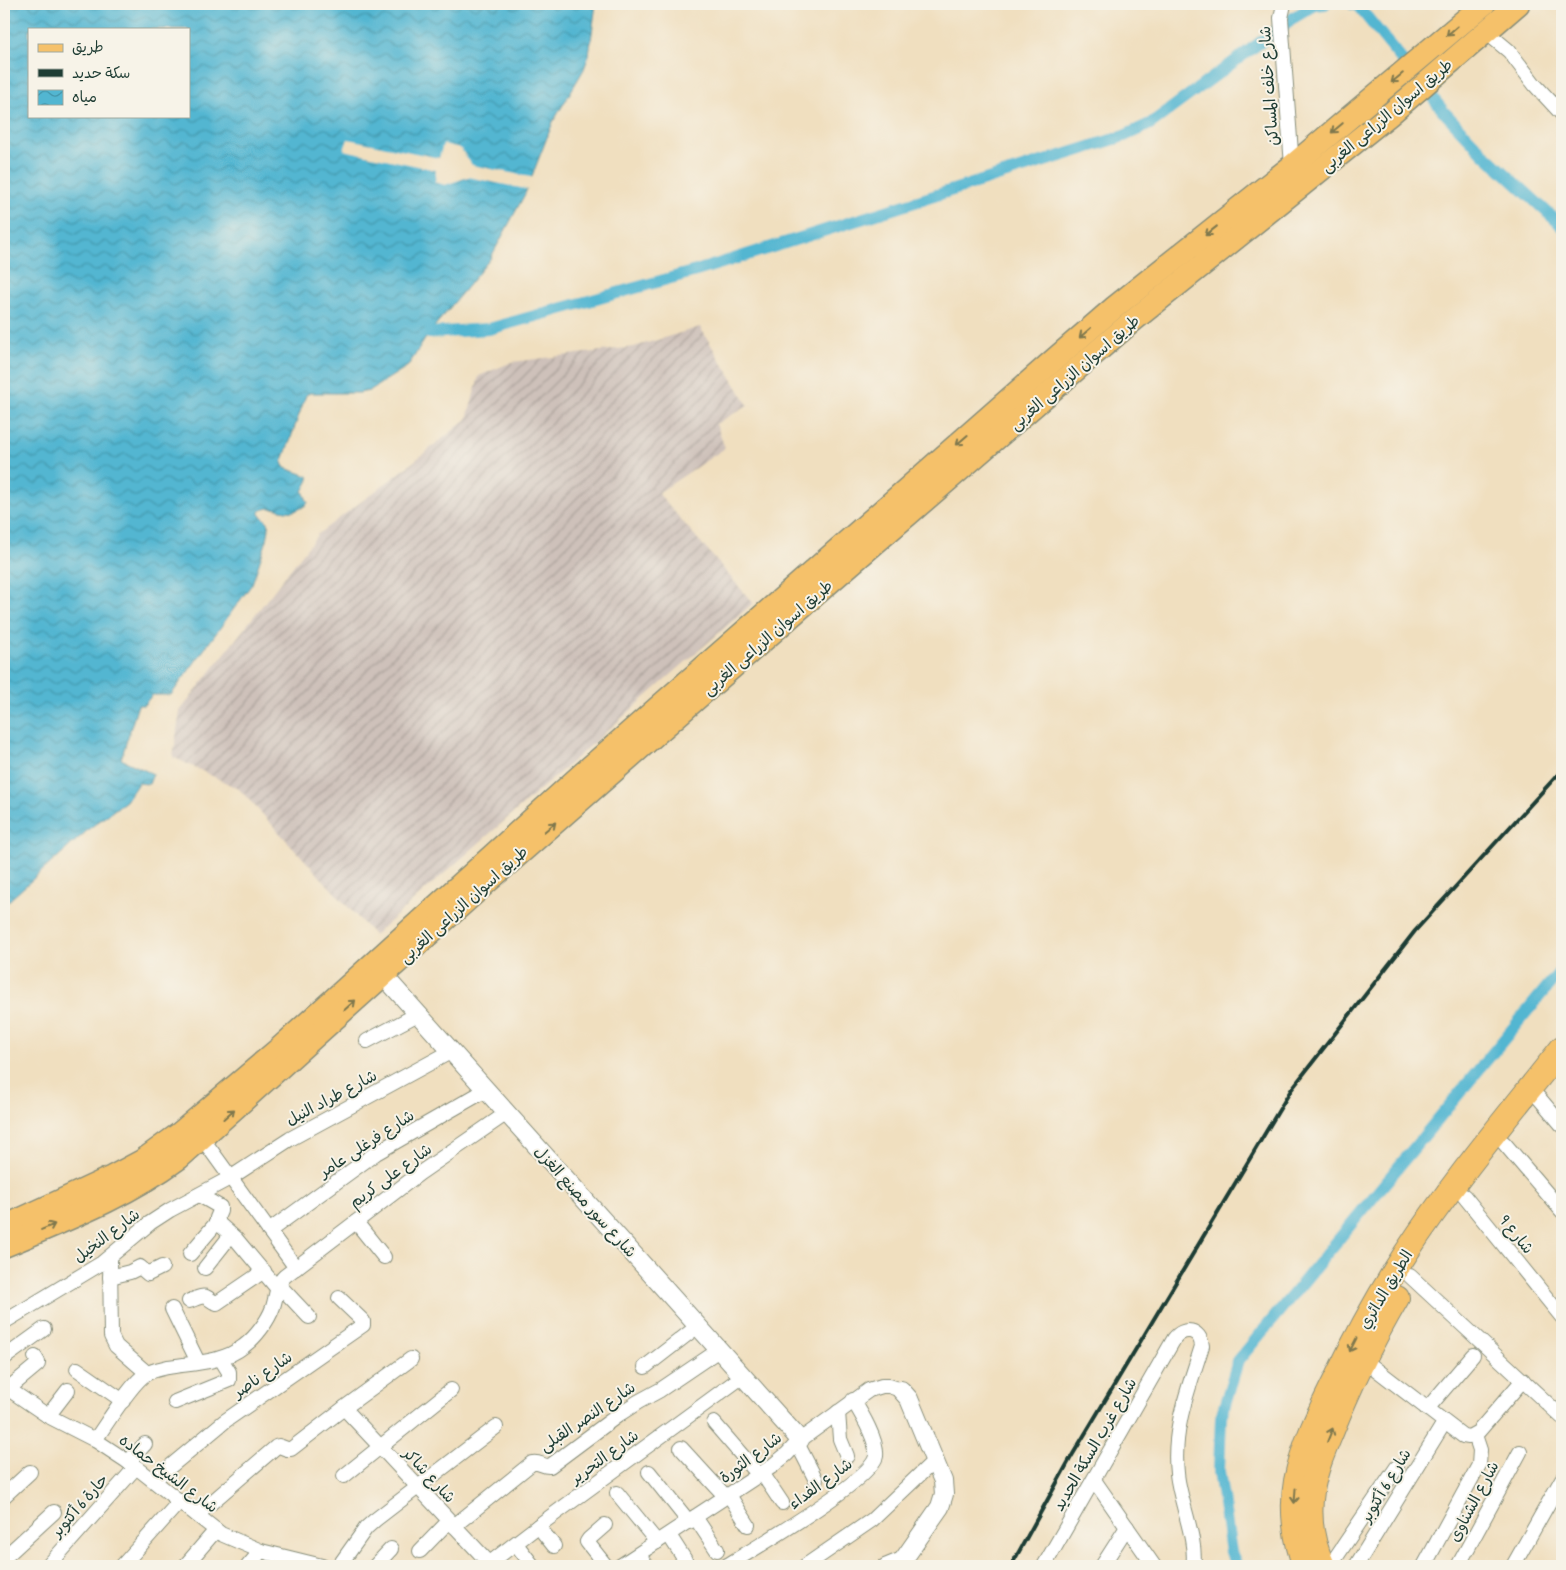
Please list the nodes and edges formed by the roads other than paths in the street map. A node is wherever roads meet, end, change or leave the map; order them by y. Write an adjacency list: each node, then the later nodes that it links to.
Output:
1 (1284, 4): 6 (street, شارع خلف المساكن)
2 (1484, 4): 6 (main road, طريق اسوان الزراعى الغربى, one-way to 6)
3 (1518, 4): 4 (main road, طريق اسوان الزراعى الغربى)
4 (1485, 31): 5 (street); 7 (main road, طريق اسوان الزراعى الغربى)
5 (1562, 114)
6 (1292, 166): 7 (main road, طريق اسوان الزراعى الغربى, one-way to 7)
7 (1123, 315): 8 (main road, طريق اسوان الزراعى الغربى)
8 (378, 969): 9 (street, شارع سور مصنع الغزل); 18 (main road, طريق اسوان الزراعى الغربى, one-way to 8); 20 (main road, طريق اسوان الزراعى الغربى)
9 (418, 1014): 10 (street); 12 (street, شارع سور مصنع الغزل)
10 (367, 1041)
11 (1562, 1048): 142 (highway, الطريق الدائري, one-way to 142)
12 (452, 1051): 14 (street, شارع سور مصنع الغزل); 21 (street, شارع طراد النيل)
13 (1562, 1069): 15 (highway, الطريق الدائري)
14 (486, 1090): 16 (street, شارع سور مصنع الغزل); 28 (street, شارع فرغلى عامر)
15 (1539, 1098): 17 (street); 19 (highway, الطريق الدائري)
16 (507, 1113): 26 (street, شارع على كريم); 47 (street, شارع سور مصنع الغزل)
17 (1562, 1125)
18 (202, 1138): 20 (main road, طريق اسوان الزراعى الغربى); 21 (street)
19 (1504, 1143): 23 (highway, الطريق الدائري); 24 (street)
20 (148, 1169): 27 (main road, طريق اسوان الزراعى الغربى); 30 (main road, طريق اسوان الزراعى الغربى, one-way to 20)
21 (230, 1178): 22 (street, شارع النخيل); 28 (street)
22 (199, 1195): 25 (street); 32 (street, شارع النخيل)
23 (1464, 1196): 38 (highway, الطريق الدائري); 45 (street, شارع 9)
24 (1562, 1212)
25 (218, 1221): 29 (street); 31 (street)
26 (356, 1222): 33 (street); 36 (street, شارع على كريم)
27 (4, 1227)
28 (269, 1231): 36 (street)
29 (231, 1235): 35 (street); 37 (street)
30 (4, 1246)
31 (190, 1254)
32 (110, 1258): 39 (street); 46 (street, شارع النخيل)
33 (384, 1258)
34 (162, 1267): 39 (street)
35 (205, 1268)
36 (296, 1268): 40 (street, شارع على كريم)
37 (264, 1271): 40 (street); 42 (street)
38 (1410, 1276): 55 (highway, الطريق الدائري); 61 (street)
39 (110, 1277): 59 (street)
40 (278, 1286): 44 (street); 53 (street)
41 (339, 1298): 93 (street, شارع ناصر)
42 (189, 1301)
43 (172, 1309): 56 (street)
44 (309, 1317)
45 (1562, 1317)
46 (4, 1322)
47 (698, 1326): 49 (street, شارع سور مصنع الغزل); 57 (street)
48 (44, 1329): 52 (street)
49 (719, 1350): 60 (street, شارع سور مصنع الغزل); 106 (street, شارع النصر القبلى)
50 (1474, 1355): 70 (street)
51 (35, 1357): 62 (street)
52 (4, 1358)
53 (221, 1359): 56 (street); 68 (street)
54 (411, 1359): 69 (street)
55 (1364, 1360): 70 (street); 143 (highway, الطريق الدائري, one-way to 55)
56 (198, 1362): 59 (street)
57 (644, 1367)
58 (77, 1369): 67 (street)
59 (147, 1372): 67 (street)
60 (743, 1376): 79 (street, شارع سور مصنع الغزل); 108 (street, شارع التحرير)
61 (1523, 1380): 73 (street); 77 (street)
62 (6, 1387): 72 (street, شارع الشيخ حماده)
63 (68, 1390): 72 (street)
64 (451, 1390): 81 (street)
65 (902, 1390): 66 (street, شارع الثورة); 85 (street)
66 (853, 1400): 71 (street, شارع الثورة); 135 (street, شارع الفداء)
67 (123, 1401): 78 (street)
68 (175, 1402)
69 (344, 1408): 81 (street, شارع شاكر); 104 (street)
70 (1427, 1409): 75 (street)
71 (838, 1412): 79 (street, شارع الثورة); 84 (street)
72 (48, 1416): 78 (street, شارع الشيخ حماده)
73 (1562, 1417)
74 (714, 1423): 90 (street)
75 (1444, 1423): 77 (street); 145 (street, شارع 6 أكتوبر)
76 (496, 1427): 96 (street)
77 (1475, 1435): 146 (street)
78 (95, 1440): 86 (street, شارع الشيخ حماده)
79 (799, 1442): 90 (street, شارع الثورة); 94 (street)
80 (145, 1444): 86 (street, حارة 6 أكتوبر)
81 (380, 1447): 91 (street); 96 (street, شارع شاكر)
82 (681, 1448): 99 (street)
83 (1520, 1452): 147 (street, شارع الشناوى)
84 (847, 1456)
85 (934, 1461): 122 (street); 136 (street)
86 (132, 1464): 93 (street, شارع الشيخ حماده); 125 (street, حارة 6 أكتوبر)
87 (1397, 1467): 144 (street)
88 (30, 1472): 98 (street)
89 (649, 1472): 105 (street)
90 (761, 1474): 99 (street, شارع الثورة); 102 (street)
91 (344, 1476)
92 (1562, 1479): 100 (street)
93 (154, 1480): 101 (street, شارع الشيخ حماده)
94 (816, 1480)
95 (1094, 1480): 110 (street); 138 (street, شارع غرب السكة الحديد); 141 (street, شارع غرب السكة الحديد)
96 (418, 1488): 106 (street, شارع شاكر); 130 (street)
97 (618, 1493): 112 (street)
98 (4, 1496)
99 (728, 1496): 105 (street, شارع الثورة); 107 (street)
100 (1558, 1499): 148 (street)
101 (180, 1501): 104 (street, شارع الشيخ حماده); 126 (street)
102 (782, 1503)
103 (54, 1512): 119 (street)
104 (197, 1515): 111 (street, شارع الشيخ حماده)
105 (692, 1519): 112 (street, شارع الثورة); 116 (street)
106 (452, 1524): 118 (street, شارع النصر القبلى); 124 (street, شارع شاكر)
107 (748, 1525)
108 (538, 1526): 113 (street, شارع التحرير); 114 (street)
109 (605, 1526): 133 (street)
110 (1128, 1527): 139 (street); 140 (street)
111 (216, 1530): 117 (street, شارع الشيخ حماده); 127 (street)
112 (663, 1539): 120 (street, شارع الثورة); 121 (street)
113 (516, 1544): 124 (street, شارع التحرير); 132 (street)
114 (554, 1546)
115 (391, 1549): 131 (street)
116 (718, 1550)
117 (261, 1551): 123 (street, شارع الشيخ حماده); 128 (street)
118 (420, 1551)
119 (4, 1558)
120 (643, 1560): 134 (street, شارع الثورة)
121 (685, 1560)
122 (903, 1561): 137 (street)
123 (304, 1564): 129 (street, شارع الشيخ حماده)
124 (489, 1565)
125 (48, 1566)
126 (122, 1566)
127 (185, 1566)
128 (248, 1566)
129 (322, 1566)
130 (338, 1566)
131 (375, 1566)
132 (533, 1566)
133 (606, 1566)
134 (620, 1566)
135 (726, 1566)
136 (805, 1566)
137 (885, 1566)
138 (1044, 1566)
139 (1102, 1566)
140 (1154, 1566)
141 (1193, 1566)
142 (1306, 1566)
143 (1323, 1566)
144 (1330, 1566)
145 (1356, 1566)
146 (1424, 1566)
147 (1458, 1566)
148 (1513, 1566)

